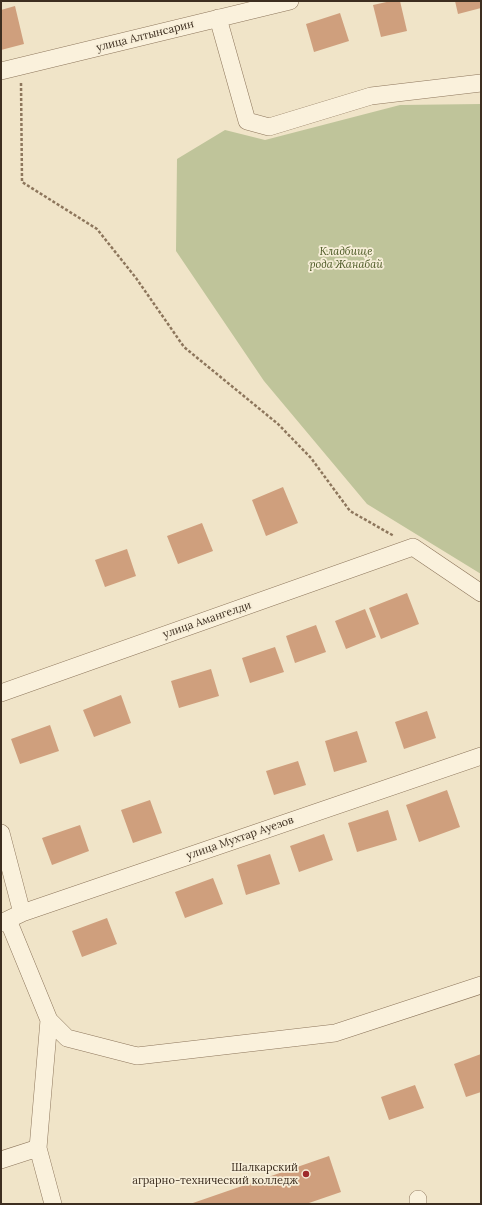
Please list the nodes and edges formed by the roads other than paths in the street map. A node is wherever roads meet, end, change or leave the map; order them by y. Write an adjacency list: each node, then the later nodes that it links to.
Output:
1 (290, 1): 2 (street, улица Алтынсарин)
2 (218, 18): 3 (street, улица Алтынсарин); 4 (street)
3 (1, 71)
4 (481, 83)
5 (481, 592): 6 (street, улица Амангелди)
6 (1, 693)
7 (481, 756): 9 (street, улица Мухтар Ауезов)
8 (1, 833): 9 (street)
9 (11, 918): 11 (street)
10 (481, 985): 11 (street)
11 (49, 1020): 12 (street)
12 (38, 1148): 13 (street); 14 (street)
13 (1, 1160)
14 (53, 1204)

